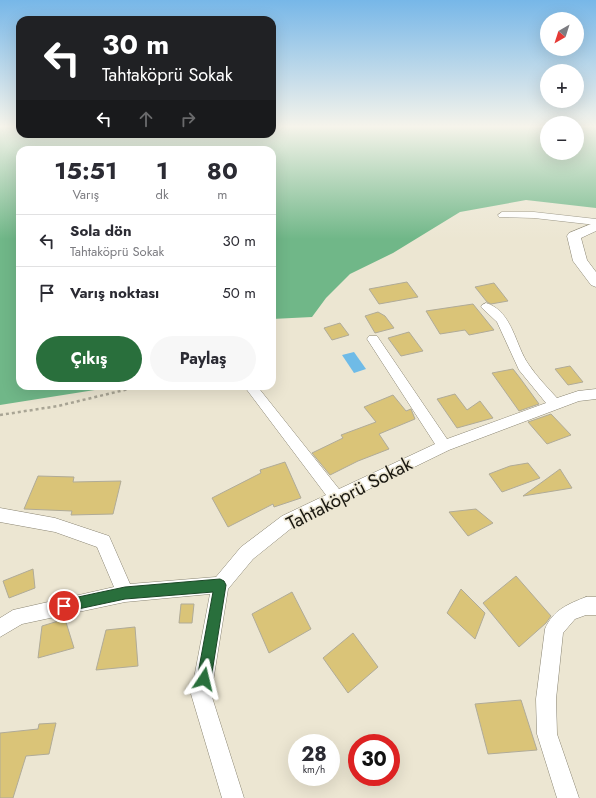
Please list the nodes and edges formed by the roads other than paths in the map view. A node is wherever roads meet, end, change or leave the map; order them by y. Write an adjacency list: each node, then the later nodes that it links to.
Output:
1 (502, 215): 2 (street)
2 (596, 222)
3 (596, 226): 4 (street)
4 (596, 282)
5 (486, 307): 9 (street)
6 (373, 339): 10 (street)
7 (253, 390): 11 (street)
8 (596, 394): 9 (street, Tahtaköprü Sokak)
9 (555, 405): 10 (street, Tahtaköprü Sokak)
10 (444, 446): 11 (street, Tahtaköprü Sokak)
11 (337, 498): 13 (street, Tahtaköprü Sokak)
12 (0, 516): 14 (street)
13 (220, 585): 14 (street); 17 (street)
14 (125, 593): 16 (street)
15 (596, 606): 18 (street)
16 (0, 628)
17 (233, 798)
18 (568, 798)

